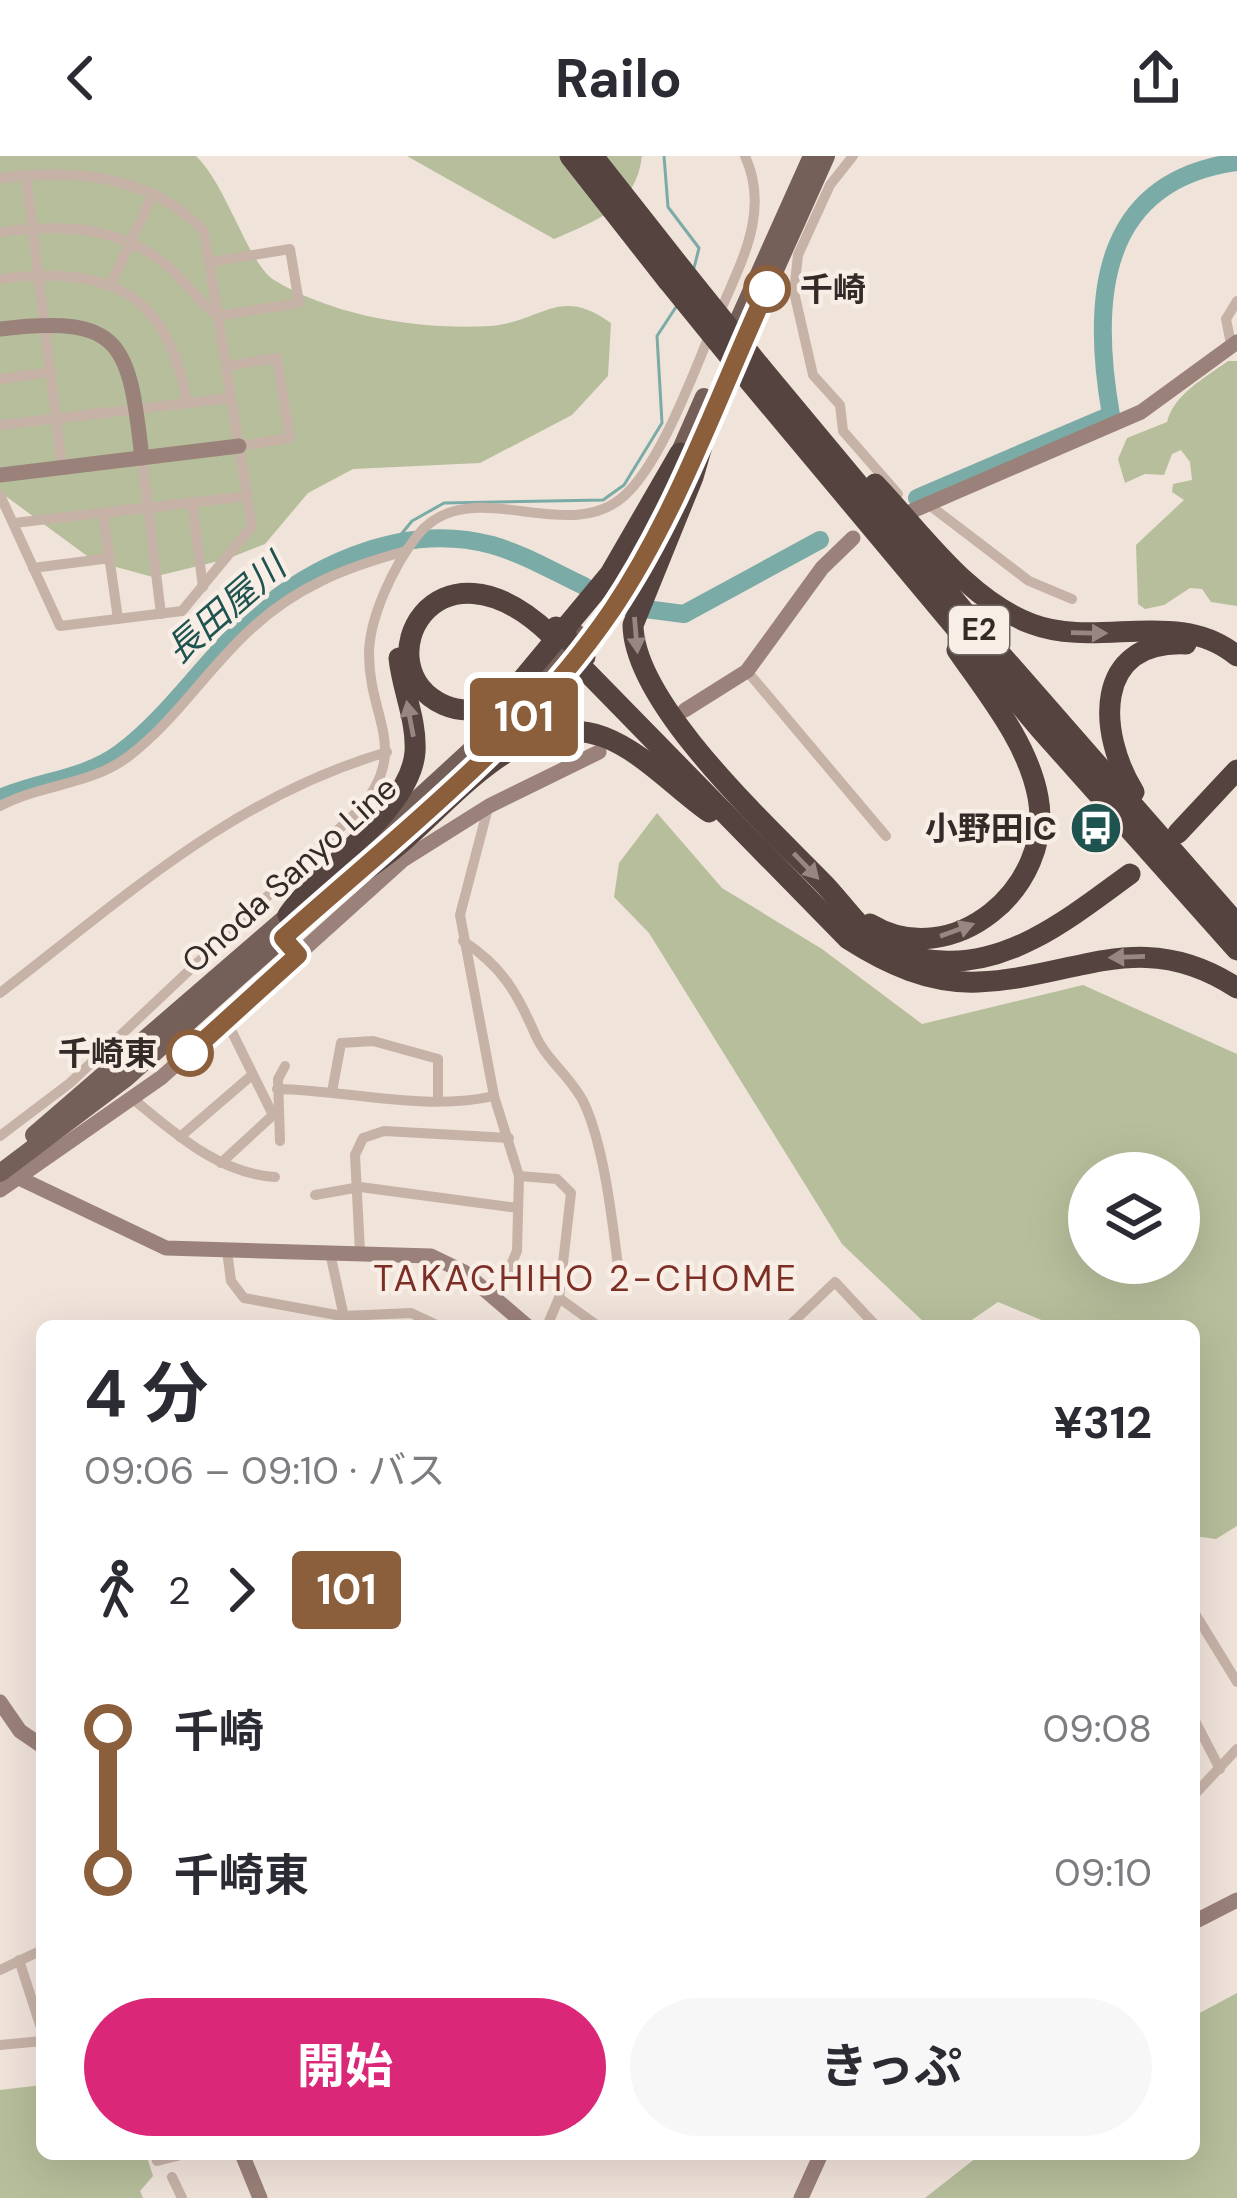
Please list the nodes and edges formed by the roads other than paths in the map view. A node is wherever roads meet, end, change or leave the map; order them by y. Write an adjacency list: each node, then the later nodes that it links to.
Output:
1 (570, 156): 15 (highway, E2)
2 (593, 156): 15 (highway, E2)
3 (745, 156): 47 (street)
4 (812, 156): 34 (main road, Onoda Sanyo Line)
5 (826, 156): 29 (main road, Onoda Sanyo Line)
6 (851, 156): 42 (street)
7 (26, 175): 8 (street); 9 (street); 10 (street)
8 (0, 178)
9 (153, 194): 12 (street); 13 (street)
10 (32, 228): 11 (street); 12 (street); 14 (street)
11 (0, 232)
12 (131, 242): 17 (street); 19 (street)
13 (210, 262): 19 (street); 19 (street)
14 (38, 274): 16 (street); 17 (street); 20 (street)
15 (675, 275): 24 (highway, E2, bridge); 24 (highway, E2, bridge)
16 (0, 279)
17 (111, 284): 28 (street)
18 (1237, 301): 22 (street)
19 (218, 316): 23 (street)
20 (45, 323): 21 (street); 25 (street); 30 (street)
21 (0, 329)
22 (1234, 343): 42 (street)
23 (226, 366): 27 (street); 33 (street)
24 (757, 369): 46 (highway, E2); 55 (highway, one-way to 55); 69 (highway, E2)
25 (51, 373): 26 (street); 31 (street)
26 (0, 379)
27 (231, 398): 28 (street); 33 (street)
28 (187, 403): 30 (street)
29 (713, 408): 66 (highway, one-way to 66); 70 (main road, Onoda Sanyo Line)
30 (136, 409): 31 (street); 35 (street)
31 (56, 417): 32 (street); 36 (street)
32 (0, 425)
33 (239, 446): 35 (street); 39 (street)
34 (680, 453): 54 (highway); 73 (main road, Onoda Sanyo Line)
35 (142, 458): 36 (street); 41 (street)
36 (62, 467): 37 (street)
37 (0, 475)
38 (0, 495): 44 (street)
39 (248, 496): 40 (street); 50 (street)
40 (192, 502): 41 (street); 50 (street)
41 (148, 507): 43 (street); 52 (street)
42 (920, 507): 51 (street)
43 (104, 513): 44 (street); 48 (street)
44 (14, 524): 49 (street)
45 (853, 538): 58 (street)
46 (885, 547): 72 (highway, one-way to 46); 77 (highway, E2)
47 (406, 551): 60 (street); 64 (street)
48 (110, 558): 49 (street); 53 (street)
49 (33, 568): 53 (street)
50 (203, 586): 52 (street)
51 (1072, 599)
52 (161, 614): 53 (street)
53 (118, 619)
54 (553, 631): 56 (highway, bridge); 73 (highway, one-way to 54)
55 (1237, 656)
56 (583, 661): 66 (highway); 67 (highway)
57 (1237, 669): 69 (highway)
58 (747, 671): 59 (street); 68 (street)
59 (685, 710)
60 (387, 752): 80 (street); 89 (street)
61 (598, 752): 65 (street)
62 (1237, 770): 63 (highway)
63 (1237, 785)
64 (0, 806)
65 (489, 806): 76 (street); 78 (street)
66 (764, 822): 72 (highway, one-way to 72)
67 (740, 832): 70 (highway); 71 (highway)
68 (886, 836)
69 (1206, 889): 74 (highway, E2)
70 (335, 891): 75 (main road, Onoda Sanyo Line)
71 (816, 904): 72 (highway); 79 (highway, one-way to 71)
72 (848, 910)
73 (289, 915): 93 (main road, Onoda Sanyo Line)
74 (1237, 924)
75 (283, 938): 78 (street); 95 (main road, Onoda Sanyo Line)
76 (464, 940): 86 (street); 105 (street)
77 (1237, 950)
78 (298, 955): 81 (street)
79 (1237, 988)
80 (0, 993)
81 (226, 1022): 83 (street); 87 (street)
82 (284, 1066): 84 (street)
83 (252, 1075): 90 (street); 94 (street)
84 (277, 1089): 85 (street); 92 (street)
85 (332, 1092): 88 (street); 88 (street)
86 (494, 1096): 88 (street); 91 (street)
87 (133, 1100): 90 (street); 95 (street)
88 (438, 1100)
89 (0, 1136)
90 (180, 1137): 94 (street)
91 (509, 1138): 96 (street); 98 (street)
92 (280, 1141)
93 (0, 1158)
94 (221, 1163): 97 (street)
95 (9, 1176): 99 (street); 102 (street)
96 (519, 1176): 101 (street); 106 (street)
97 (275, 1177)
98 (360, 1187): 100 (street); 101 (street); 103 (street)
99 (0, 1190)
100 (315, 1195)
101 (518, 1208): 107 (street)
102 (227, 1251): 104 (street); 108 (street)
103 (360, 1252): 104 (street); 107 (street)
104 (330, 1253): 109 (street)
105 (618, 1266)
106 (559, 1298): 113 (street); 114 (street)
107 (496, 1299): 112 (street)
108 (340, 1320)
109 (344, 1320)
110 (352, 1320): 111 (street)
111 (426, 1320)
112 (520, 1320)
113 (550, 1320)
114 (590, 1320)
115 (795, 1320): 116 (street)
116 (871, 1320)
117 (1200, 1625): 118 (street)
118 (1237, 1682)
119 (0, 1702): 121 (street)
120 (1200, 1730): 123 (street)
121 (36, 1742)
122 (1237, 1749): 123 (street)
123 (1220, 1768): 124 (street)
124 (1200, 1789)
125 (1237, 1900): 126 (street)
126 (1200, 1919)
127 (36, 1953): 128 (street)
128 (19, 1960): 129 (street); 130 (street)
129 (0, 1970)
130 (36, 2012)
131 (36, 2042): 132 (street)
132 (0, 2045)
133 (244, 2160): 137 (street)
134 (818, 2160): 138 (street)
135 (172, 2176): 136 (street)
136 (182, 2198)
137 (260, 2198)
138 (801, 2198)

